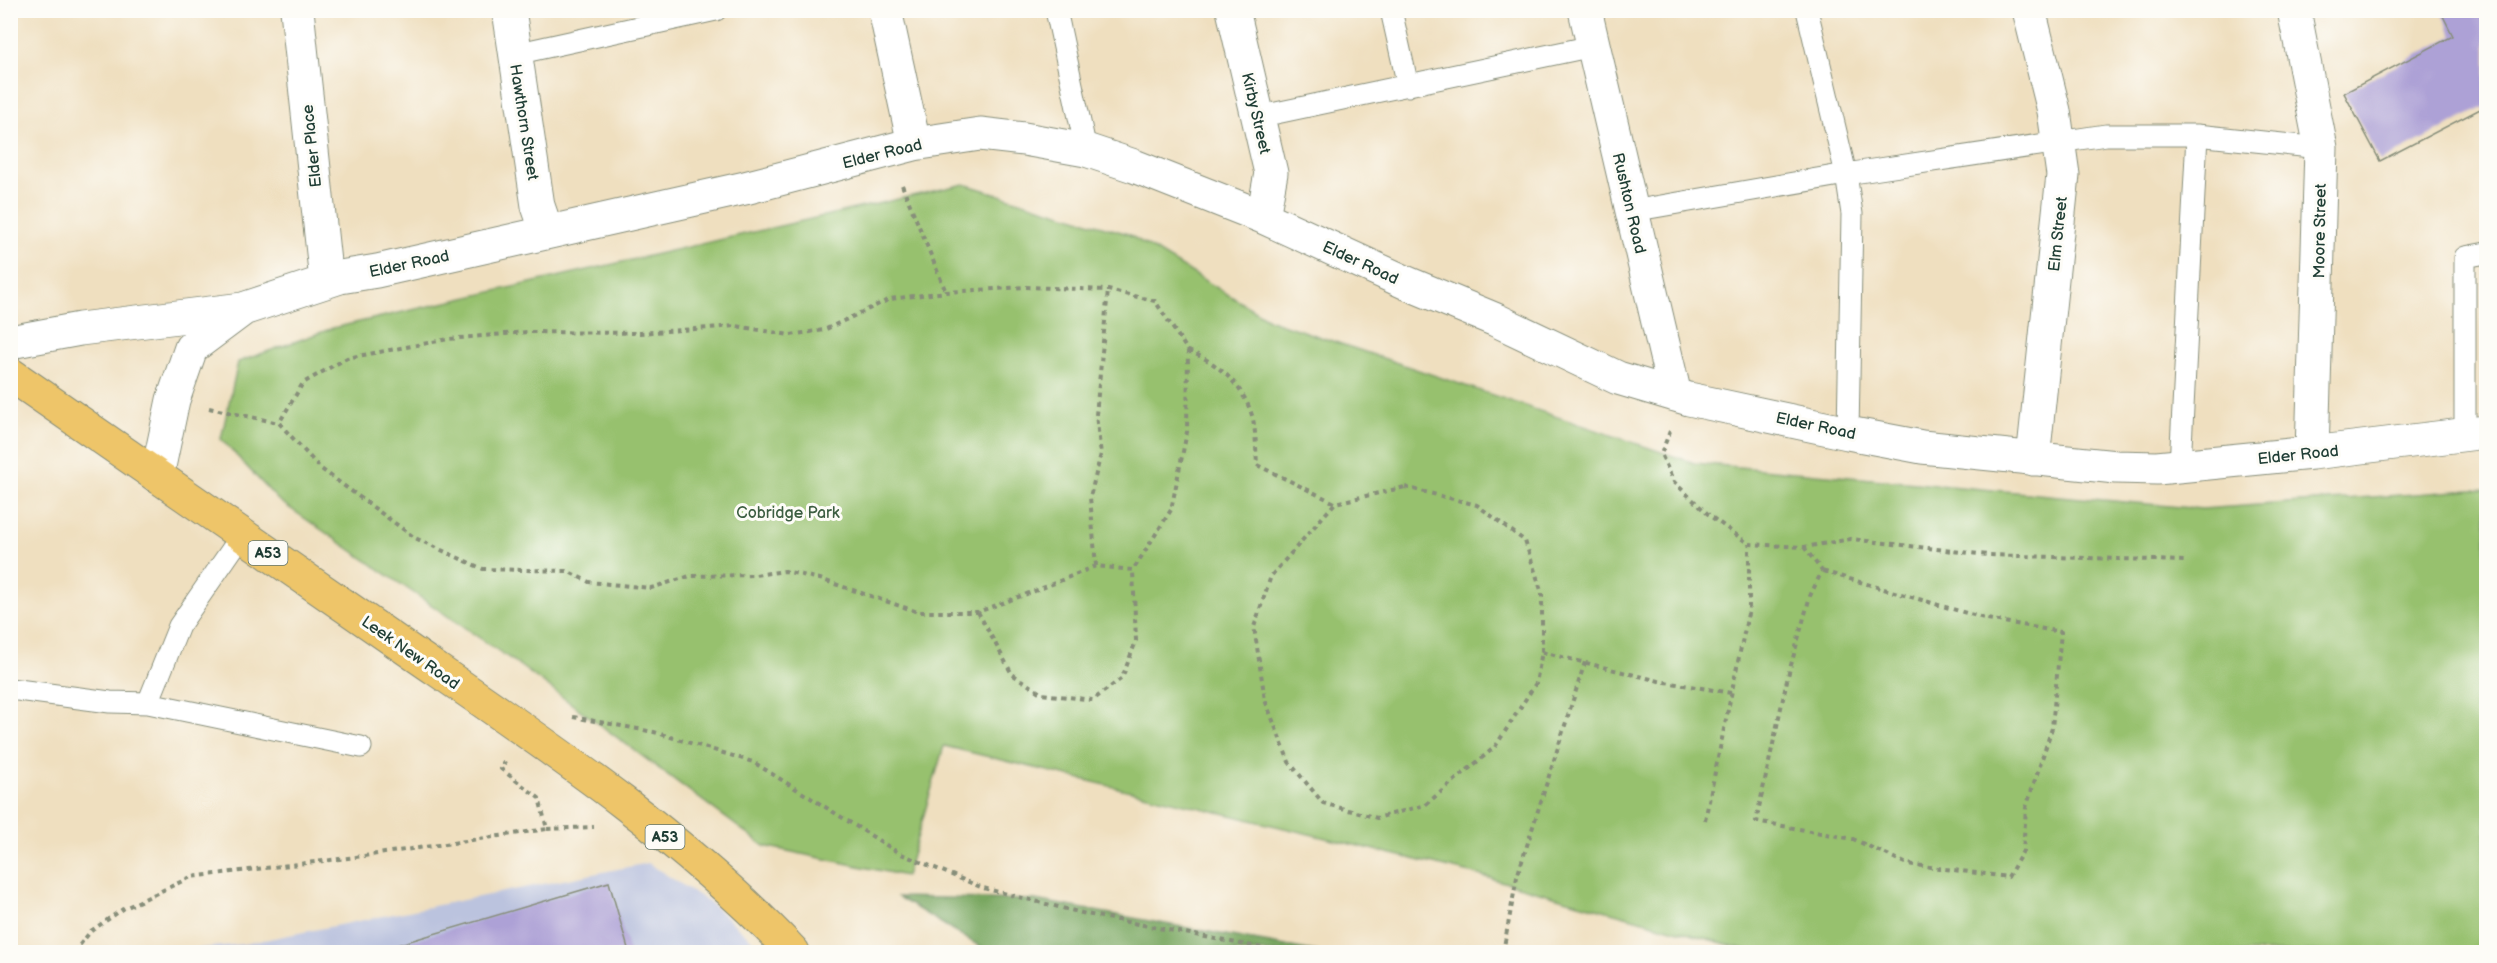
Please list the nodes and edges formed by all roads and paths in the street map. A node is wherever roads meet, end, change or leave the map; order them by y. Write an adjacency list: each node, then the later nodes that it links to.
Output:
1 (297, 10): 27 (street, Elder Place)
2 (508, 10): 14 (street, Hawthorn Street)
3 (716, 10): 12 (lane)
4 (885, 10): 19 (street)
5 (1056, 10): 21 (lane)
6 (1233, 10): 16 (street, Kirby Street)
7 (1391, 10): 15 (lane)
8 (1585, 10): 13 (street, Rushton Road)
9 (1807, 10): 22 (lane)
10 (2029, 10): 18 (street, Elm Street)
11 (2294, 10): 20 (street, Moore Street)
12 (663, 16): 14 (lane)
13 (1593, 46): 15 (lane); 23 (street, Rushton Road)
14 (515, 54): 25 (street, Hawthorn Street)
15 (1408, 86): 16 (lane)
16 (1257, 117): 24 (street, Kirby Street)
17 (2197, 135): 18 (lane); 20 (lane); 41 (lane)
18 (2059, 141): 22 (lane); 40 (street, Elm Street)
19 (901, 148): 21 (street, Elder Road); 25 (street, Elder Road); 29 (path)
20 (2321, 148): 39 (street, Moore Street)
21 (1086, 150): 24 (street, Elder Road)
22 (1846, 174): 23 (lane); 37 (lane)
23 (1632, 211): 34 (street, Rushton Road)
24 (1263, 217): 34 (street, Elder Road)
25 (546, 232): 27 (street, Elder Road)
26 (2487, 253): 38 (lane)
27 (333, 279): 30 (street, Elder Road)
28 (1108, 290): 29 (path); 32 (path); 48 (path)
29 (946, 292): 36 (path)
30 (243, 309): 31 (street, Elder Road); 35 (street, Elder Road)
31 (10, 342)
32 (1188, 351): 43 (path); 49 (path)
33 (10, 374): 42 (highway, Leek New Road / A53)
34 (1682, 397): 37 (street, Elder Road); 45 (path)
35 (173, 400): 36 (path); 42 (street, Elder Road)
36 (279, 423): 51 (path)
37 (1848, 433): 40 (street, Elder Road)
38 (2476, 433): 39 (street, Elder Road)
39 (2312, 453): 41 (street, Elder Road)
40 (2034, 459): 41 (street, Elder Road)
41 (2168, 467)
42 (157, 476): 44 (highway, Leek New Road / A53)
43 (1335, 504): 52 (path); 52 (path)
44 (242, 535): 56 (lane); 62 (highway, Leek New Road / A53)
45 (1749, 544): 46 (path); 55 (path)
46 (1804, 547): 47 (path); 50 (path)
47 (2186, 561)
48 (1096, 566): 49 (path); 51 (path)
49 (1133, 570): 51 (path)
50 (1822, 571): 50 (path)
51 (978, 612)
52 (1542, 652): 53 (path)
53 (1585, 662): 55 (path); 64 (path)
54 (10, 689): 56 (lane)
55 (1731, 693): 60 (path)
56 (148, 703): 58 (lane)
57 (564, 716): 63 (path)
58 (361, 747)
59 (501, 769): 61 (path)
60 (1705, 820)
61 (74, 952)
62 (794, 952)
63 (1282, 952)
64 (1503, 952)

